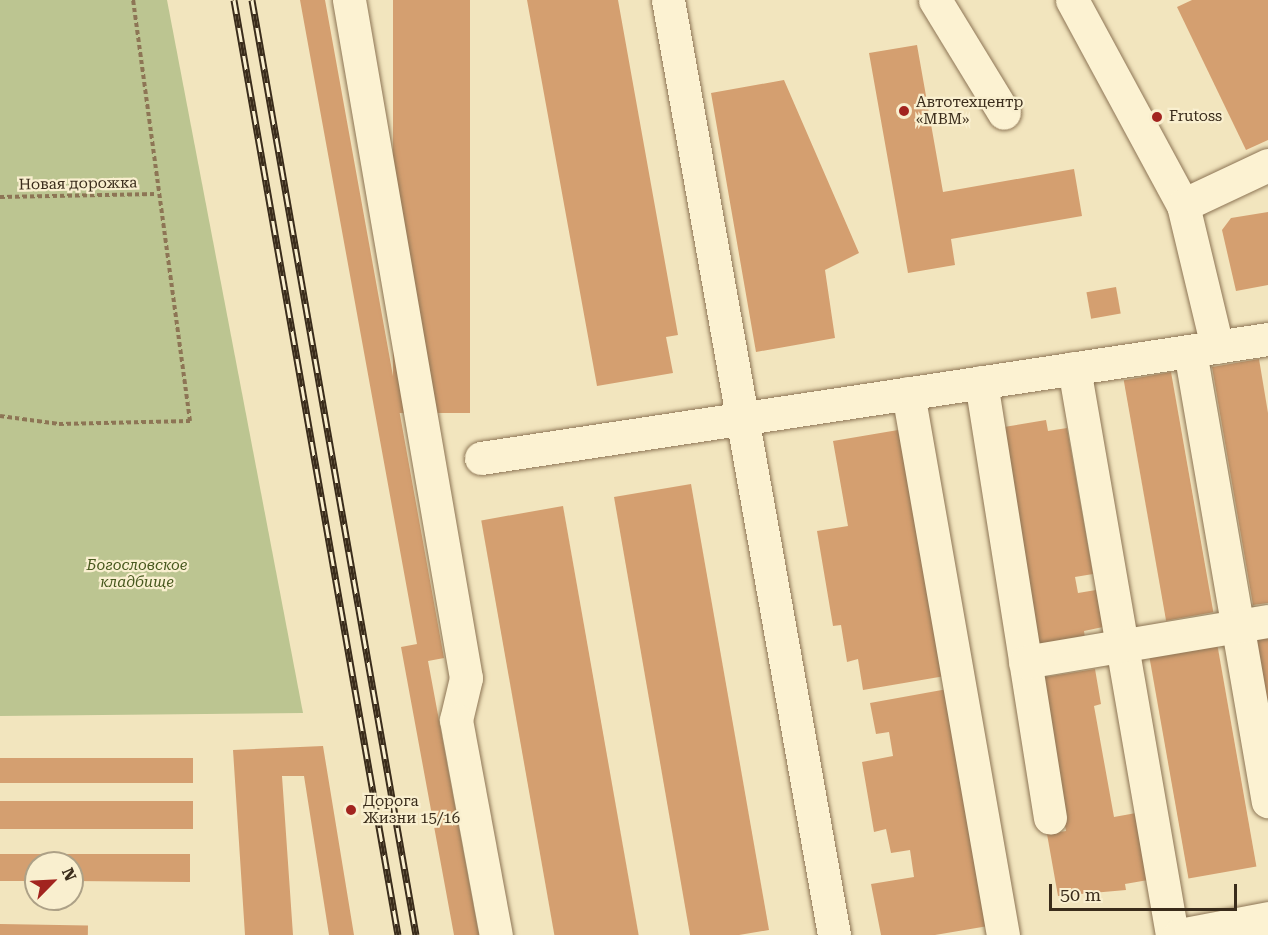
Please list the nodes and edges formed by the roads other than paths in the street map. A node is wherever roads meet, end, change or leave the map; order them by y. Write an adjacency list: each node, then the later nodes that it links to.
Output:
1 (350, 0): 21 (lane)
2 (668, 0): 13 (lane)
3 (935, 0): 5 (lane)
4 (1072, 0): 7 (lane)
5 (1004, 113)
6 (1268, 165): 7 (lane)
7 (1183, 205): 9 (lane)
8 (1268, 339): 9 (lane)
9 (1204, 349): 10 (lane); 15 (lane)
10 (1074, 368): 11 (lane); 16 (lane)
11 (981, 382): 12 (lane); 17 (lane)
12 (908, 393): 13 (lane); 23 (lane)
13 (740, 417): 14 (lane); 22 (lane)
14 (481, 458)
15 (1253, 624): 16 (lane); 18 (lane)
16 (1122, 646): 17 (lane); 24 (lane)
17 (1025, 662): 19 (lane)
18 (1268, 801)
19 (1050, 818)
20 (1268, 918): 25 (lane)
21 (496, 935)
22 (834, 935)
23 (1003, 935)
24 (1172, 935)
25 (1179, 935)

